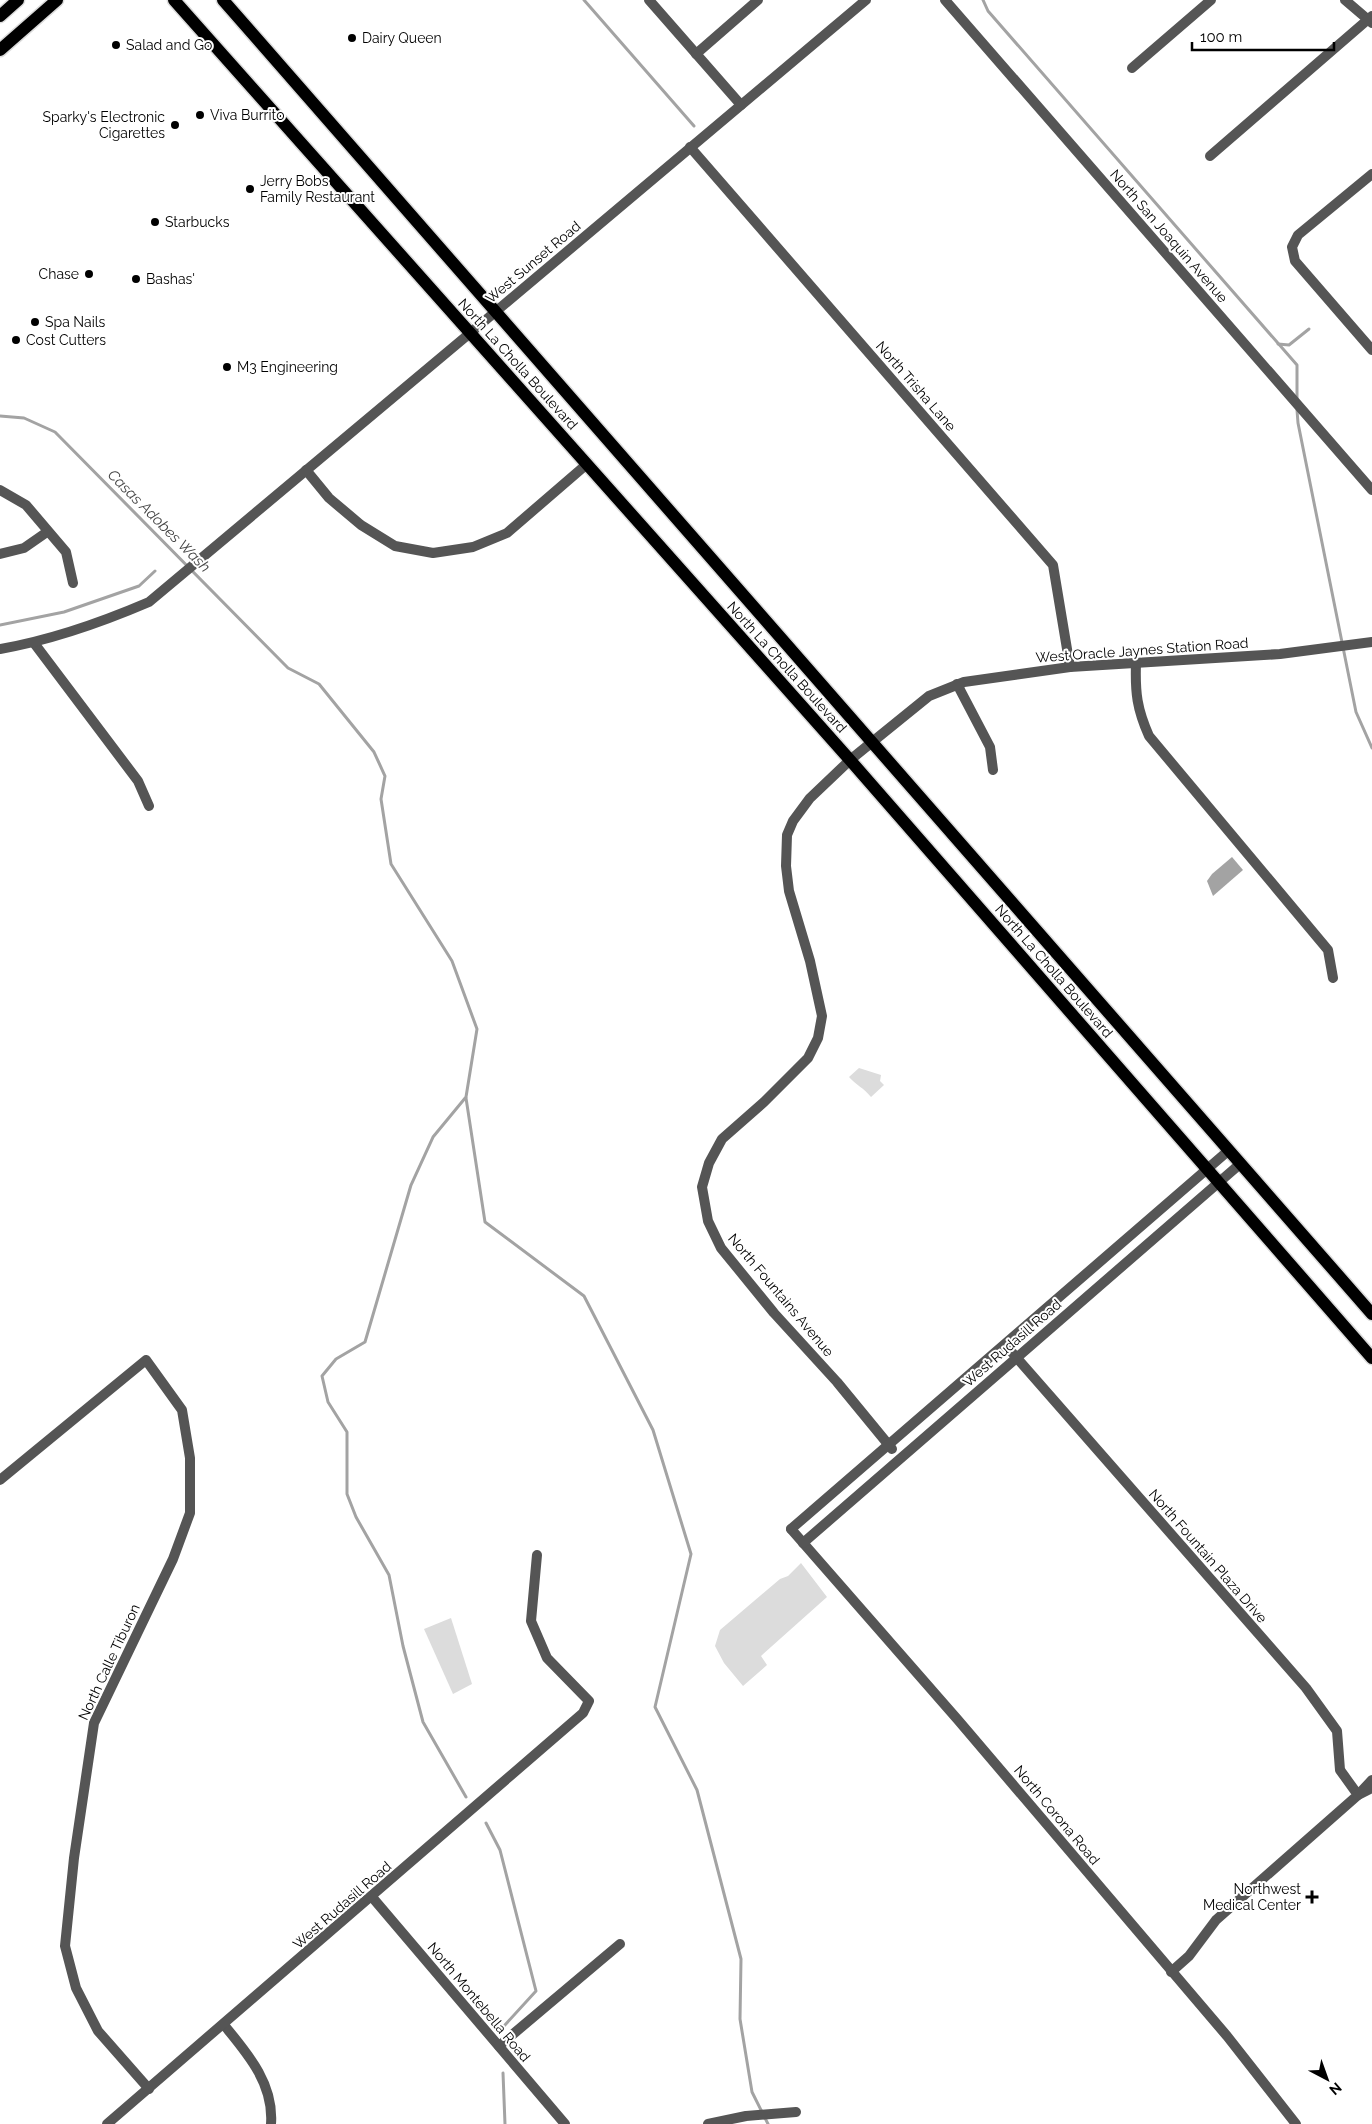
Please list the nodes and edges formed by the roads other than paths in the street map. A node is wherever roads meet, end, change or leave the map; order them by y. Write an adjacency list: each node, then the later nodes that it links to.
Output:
1 (18, 0): 11 (main road)
2 (57, 0): 13 (main road)
3 (174, 0): 21 (main road, North La Cholla Boulevard)
4 (222, 0): 20 (main road, North La Cholla Boulevard)
5 (649, 0): 14 (street)
6 (758, 0): 14 (street)
7 (866, 0): 16 (street, West Sunset Road)
8 (945, 0): 26 (street, North San Joaquin Avenue)
9 (1211, 0): 15 (street)
10 (1344, 0): 12 (street)
11 (0, 16)
12 (1371, 20): 18 (street)
13 (0, 50)
14 (696, 54): 16 (street)
15 (1132, 68)
16 (741, 105): 17 (street, West Sunset Road)
17 (690, 148): 20 (street, West Sunset Road); 34 (street, North Trisha Lane)
18 (1210, 156)
19 (1372, 174): 22 (street)
20 (494, 313): 21 (street, West Sunset Road); 36 (main road, North La Cholla Boulevard)
21 (470, 334): 23 (main road, North La Cholla Boulevard); 24 (street, West Sunset Road)
22 (1372, 350)
23 (587, 464): 24 (street); 37 (main road, North La Cholla Boulevard)
24 (306, 470): 31 (street, West Sunset Road)
25 (0, 490): 27 (street)
26 (1372, 490)
27 (47, 532): 28 (street); 29 (street)
28 (0, 554)
29 (73, 583)
30 (1372, 642): 33 (street, West Oracle Jaynes Station Road)
31 (34, 643): 32 (street, West Sunset Road); 39 (street)
32 (0, 648)
33 (1136, 663): 34 (street, West Oracle Jaynes Station Road); 40 (street)
34 (1070, 667): 35 (street, West Oracle Jaynes Station Road)
35 (957, 684): 36 (street, West Oracle Jaynes Station Road); 38 (street)
36 (871, 743): 37 (street, West Oracle Jaynes Station Road); 41 (main road, North La Cholla Boulevard)
37 (850, 760): 43 (main road, North La Cholla Boulevard); 49 (street, North Fountains Avenue)
38 (993, 770)
39 (149, 806)
40 (1333, 978)
41 (1228, 1150): 42 (main road, North La Cholla Boulevard); 43 (street, West Rudasill Road)
42 (1240, 1164): 44 (street, West Rudasill Road); 45 (main road, North La Cholla Boulevard)
43 (1206, 1170): 44 (main road, North La Cholla Boulevard); 49 (street, West Rudasill Road)
44 (1218, 1183): 47 (street, West Rudasill Road); 48 (main road, North La Cholla Boulevard)
45 (1372, 1314)
46 (1009, 1349): 47 (street, North Fountain Plaza Drive)
47 (1016, 1358): 52 (street, West Rudasill Road); 56 (street, North Fountain Plaza Drive)
48 (1372, 1358)
49 (890, 1447): 51 (street, West Rudasill Road)
50 (0, 1480): 62 (street, North Calle Tiburon)
51 (791, 1529): 52 (street, North Corona Road)
52 (803, 1543): 59 (street, North Corona Road)
53 (537, 1555): 57 (street, West Rudasill Road)
54 (1372, 1780): 56 (street)
55 (1372, 1788): 56 (street)
56 (1358, 1794): 59 (street)
57 (372, 1897): 60 (street, West Rudasill Road); 61 (street, North Montebella Road)
58 (620, 1944): 61 (street)
59 (1171, 1972): 68 (street, North Corona Road)
60 (224, 2025): 62 (street, West Rudasill Road); 65 (street)
61 (499, 2046): 66 (street, North Montebella Road)
62 (148, 2089): 64 (street, West Rudasill Road)
63 (796, 2112): 67 (street)
64 (107, 2124)
65 (271, 2124)
66 (565, 2124)
67 (708, 2124)
68 (1296, 2124)

